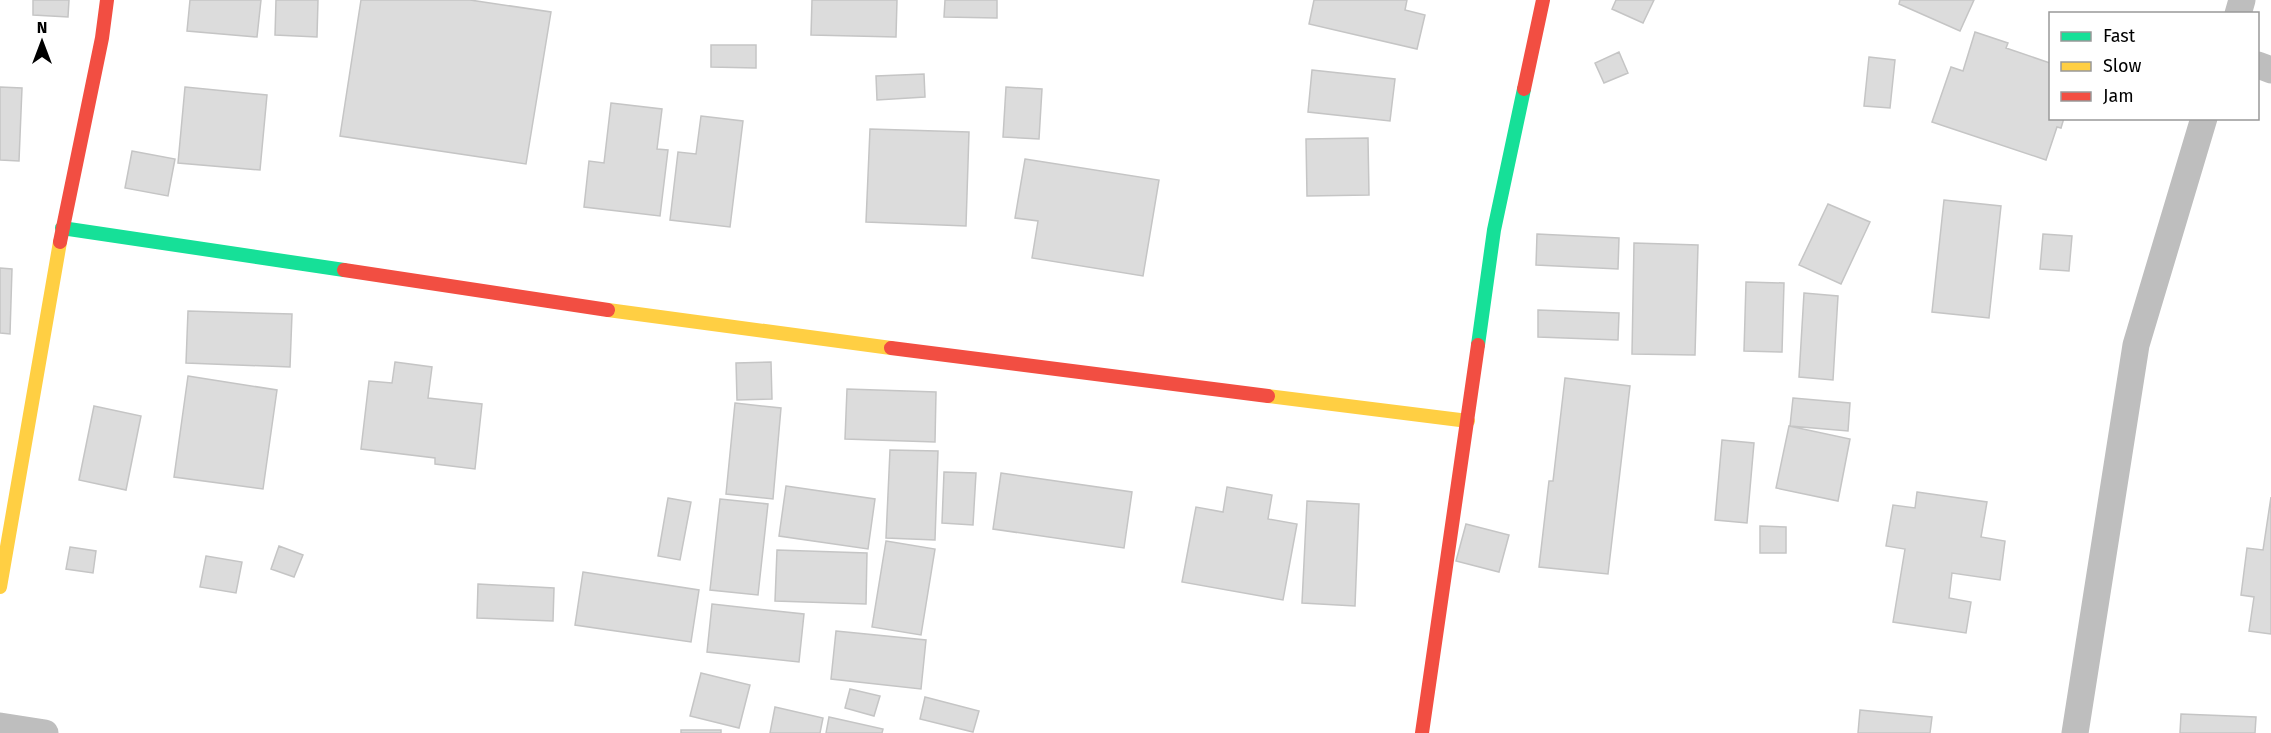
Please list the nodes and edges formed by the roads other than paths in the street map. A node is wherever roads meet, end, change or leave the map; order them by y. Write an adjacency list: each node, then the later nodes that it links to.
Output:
1 (106, 0): 4 (street)
2 (1543, 0): 5 (street)
3 (2203, 120): 11 (street)
4 (62, 228): 5 (street); 6 (street)
5 (1468, 421): 10 (street)
6 (6, 514): 7 (street)
7 (0, 587)
8 (0, 726): 9 (street)
9 (45, 733)
10 (1422, 733)
11 (2075, 733)

